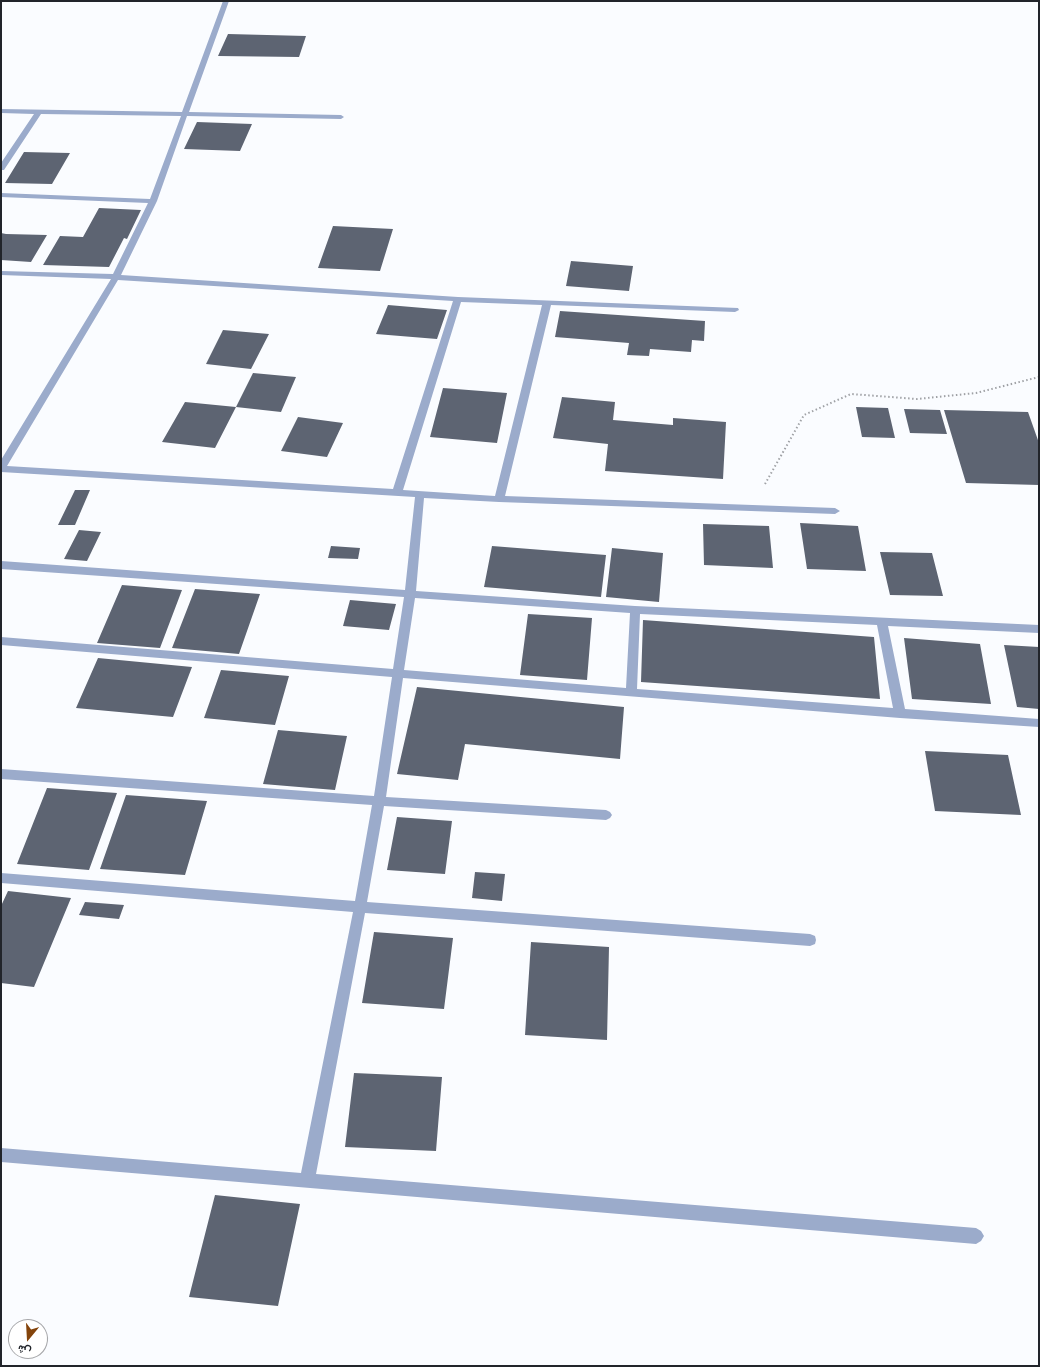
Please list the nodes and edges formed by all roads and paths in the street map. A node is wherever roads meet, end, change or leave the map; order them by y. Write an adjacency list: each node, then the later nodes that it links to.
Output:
1 (226, 1): 4 (street)
2 (1, 111): 3 (street)
3 (39, 111): 4 (street); 6 (street)
4 (186, 113): 5 (street); 8 (street)
5 (341, 117)
6 (1, 168)
7 (1, 195): 8 (street)
8 (153, 201): 10 (street)
9 (1, 273): 10 (street)
10 (116, 277): 11 (street); 15 (street)
11 (458, 299): 12 (street); 16 (street)
12 (547, 303): 13 (street); 18 (street)
13 (735, 310)
14 (1039, 377): 19 (path)
15 (1, 468): 16 (street)
16 (397, 492): 17 (street)
17 (420, 494): 18 (street); 22 (street)
18 (500, 499): 19 (street)
19 (751, 508): 20 (street)
20 (835, 511)
21 (1, 565): 22 (street)
22 (410, 595): 23 (street); 27 (street)
23 (635, 610): 24 (street); 28 (street)
24 (882, 622): 25 (street); 29 (street)
25 (1039, 629)
26 (1, 641): 27 (street)
27 (398, 674): 28 (street); 32 (street)
28 (631, 693): 29 (street)
29 (900, 714): 30 (street)
30 (1039, 723)
31 (1, 774): 32 (street)
32 (379, 802): 33 (street); 35 (street)
33 (606, 815)
34 (1, 878): 35 (street)
35 (360, 908): 36 (street); 38 (street)
36 (810, 940)
37 (1, 1155): 38 (street)
38 (307, 1181): 39 (street)
39 (976, 1236)

